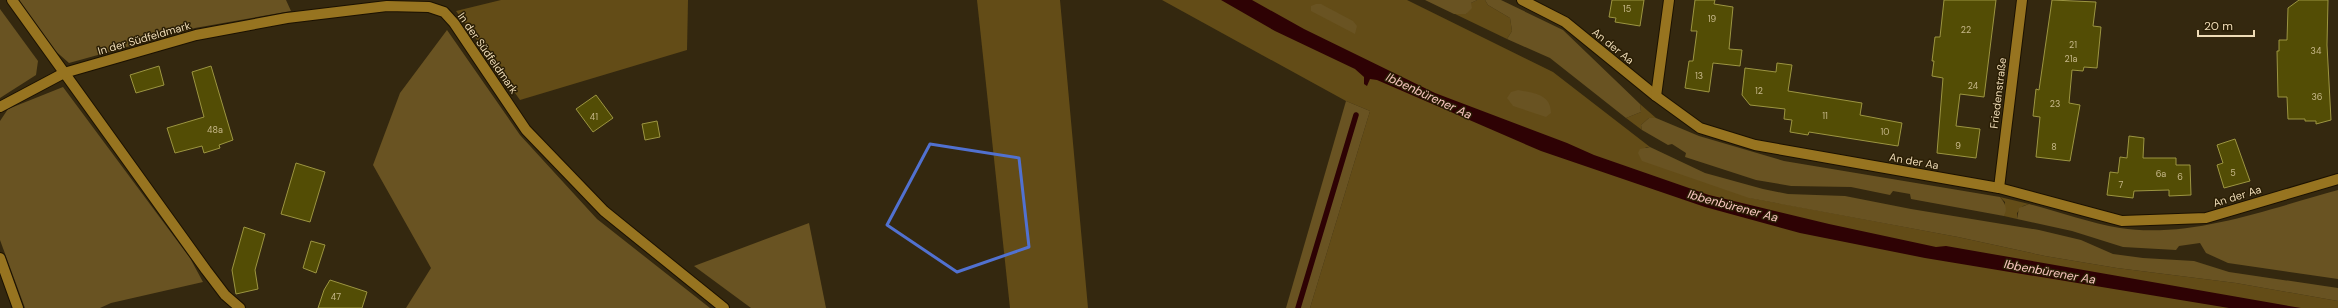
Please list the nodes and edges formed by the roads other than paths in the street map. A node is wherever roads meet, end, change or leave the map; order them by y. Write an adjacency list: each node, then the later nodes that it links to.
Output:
1 (12, 0): 5 (street)
2 (1522, 0): 6 (street, An der Aa)
3 (1669, 0): 6 (street)
4 (2022, 0): 9 (street, Friedenstraße)
5 (64, 73): 7 (street, In der Südfeldmark); 12 (street); 13 (street, In der Südfeldmark)
6 (1656, 96): 9 (street, An der Aa)
7 (0, 107)
8 (2338, 179): 9 (street, An der Aa)
9 (1999, 188)
10 (0, 258): 11 (street)
11 (18, 308)
12 (240, 308)
13 (724, 308)

